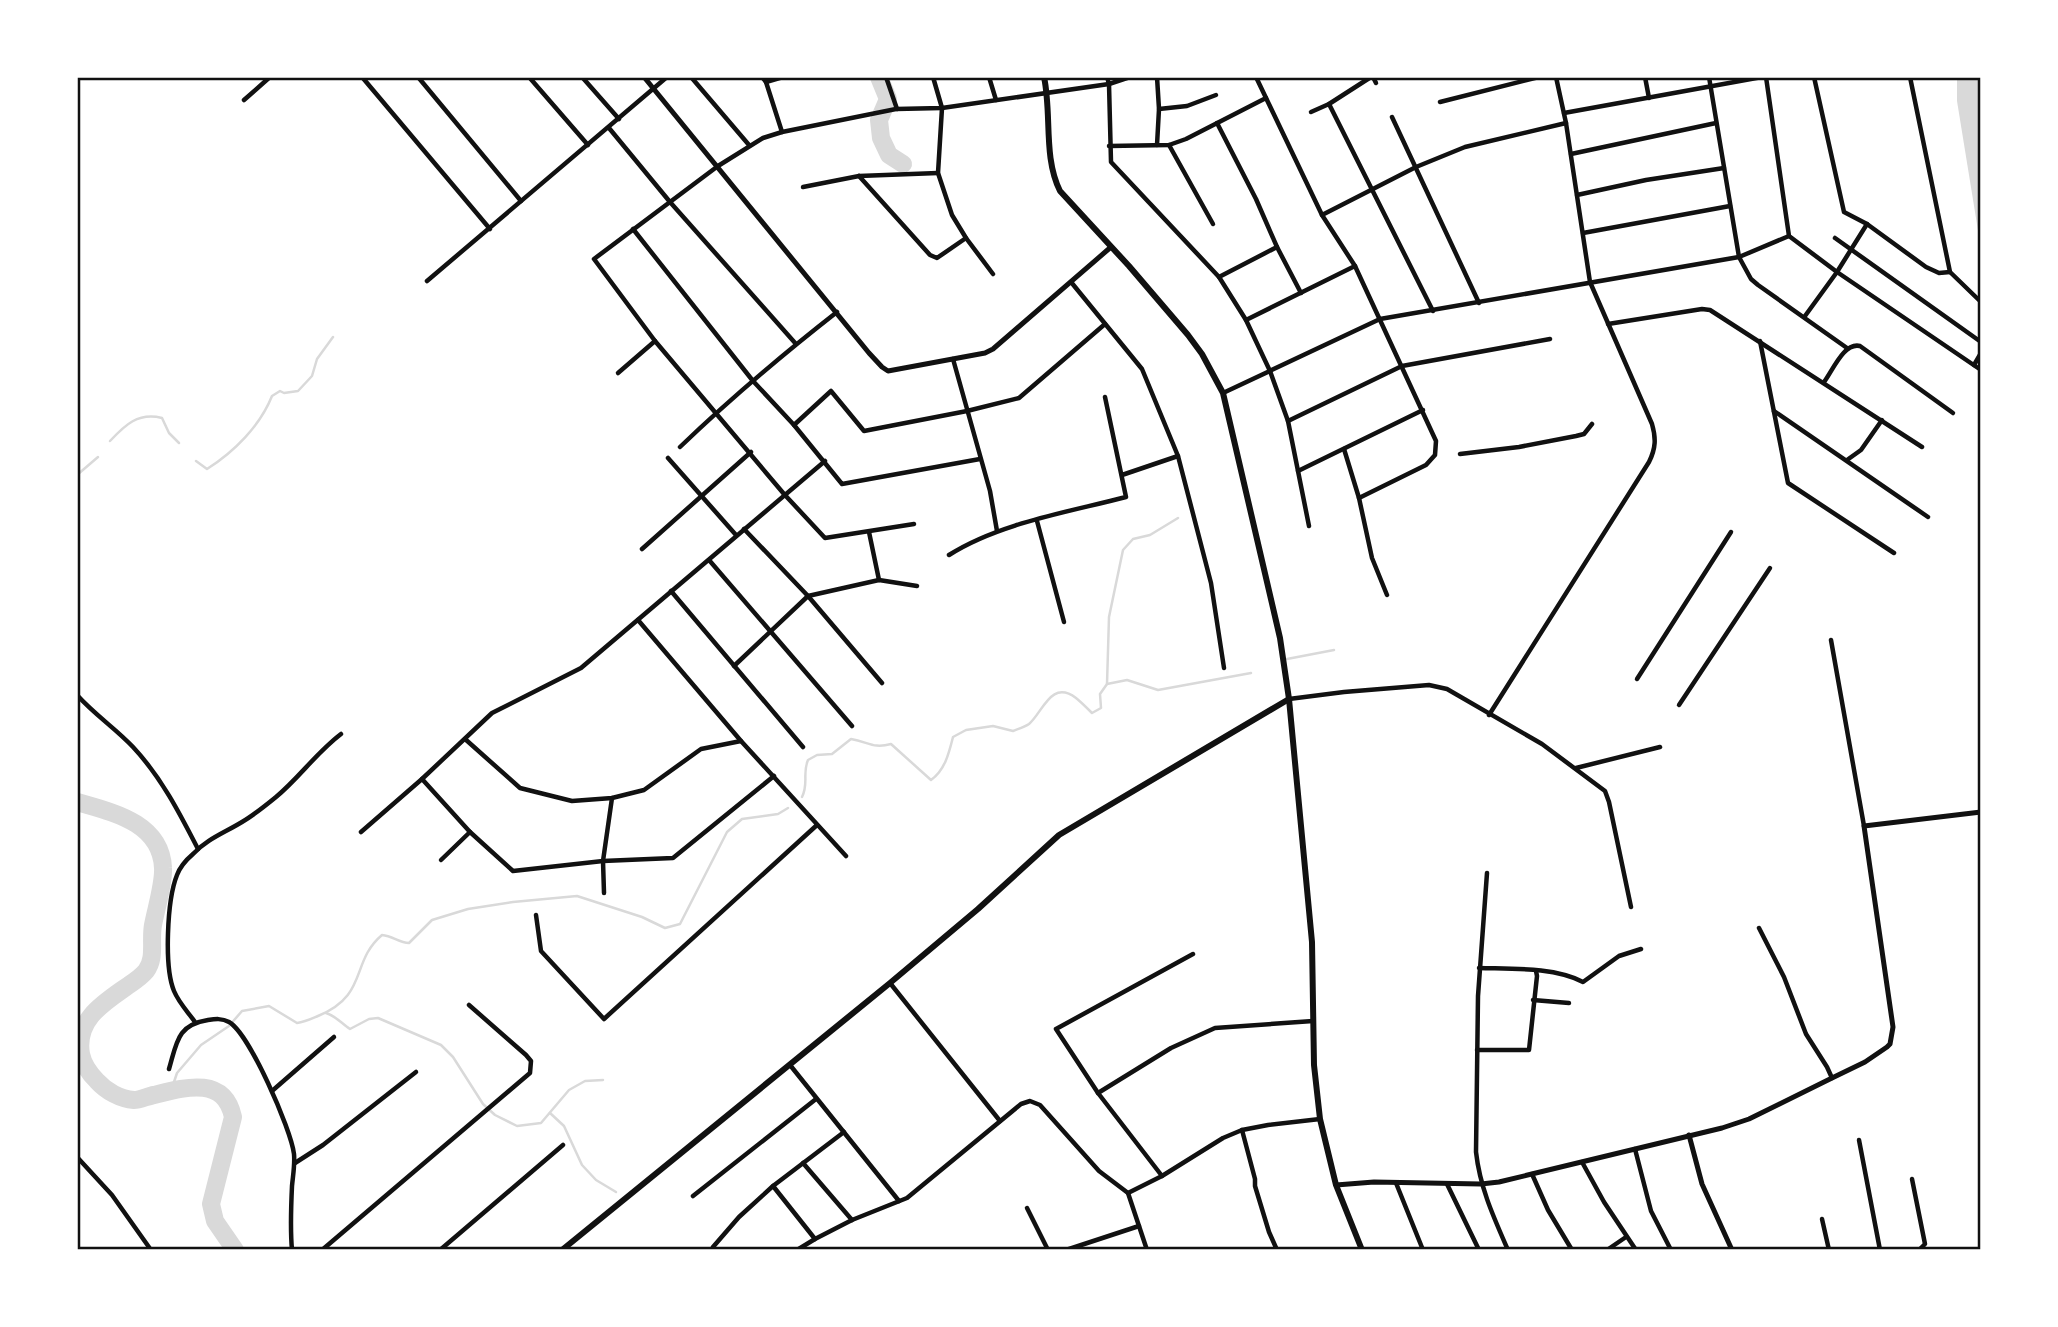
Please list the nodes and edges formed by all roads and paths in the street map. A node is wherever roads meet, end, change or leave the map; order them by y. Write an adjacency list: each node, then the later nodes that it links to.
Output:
1 (255, 77): 30 (street)
2 (270, 77): 30 (street)
3 (362, 77): 74 (street)
4 (418, 77): 68 (street)
5 (528, 77): 54 (street)
6 (582, 77): 48 (street)
7 (644, 77): 33 (street)
8 (667, 77): 33 (street)
9 (691, 77): 55 (street)
10 (762, 77): 28 (street)
11 (783, 77): 28 (street)
12 (886, 77): 43 (street)
13 (933, 77): 42 (street)
14 (989, 77): 39 (street)
15 (1044, 77): 34 (main road)
16 (1107, 77): 31 (street)
17 (1130, 77): 31 (street)
18 (1157, 77): 44 (street)
19 (1256, 77): 36 (street)
20 (1372, 77): 29 (street); 41 (street)
21 (1539, 77): 40 (street)
22 (1556, 77): 46 (street)
23 (1644, 77): 37 (street)
24 (1709, 77): 32 (street)
25 (1764, 77): 32 (street); 77 (street)
26 (1814, 77): 73 (street)
27 (1910, 77): 86 (street)
28 (766, 82): 53 (street)
29 (1376, 83)
30 (261, 84): 38 (street)
31 (1109, 84): 34 (street); 58 (street)
32 (1710, 86): 37 (street); 51 (street)
33 (654, 89): 48 (street); 60 (street)
34 (1048, 93): 39 (street); 80 (main road)
35 (1216, 95): 44 (street)
36 (1266, 98): 49 (street); 71 (street)
37 (1649, 98): 46 (street)
38 (244, 100)
39 (996, 100): 42 (street)
40 (1440, 102)
41 (1329, 104): 45 (street); 66 (street)
42 (942, 108): 43 (street); 63 (street)
43 (896, 109): 53 (street)
44 (1159, 109): 56 (street)
45 (1311, 112)
46 (1564, 113): 50 (street)
47 (1392, 117): 61 (street)
48 (619, 119): 52 (street)
49 (1217, 123): 57 (street); 81 (street)
50 (1566, 123): 59 (street); 61 (street)
51 (1716, 123): 59 (street); 62 (street)
52 (609, 128): 54 (street); 69 (street)
53 (782, 132): 55 (street)
54 (588, 145): 68 (street)
55 (749, 145): 60 (street)
56 (1157, 145): 57 (street); 58 (street)
57 (1169, 145): 72 (street)
58 (1109, 146): 88 (street)
59 (1571, 154): 67 (street)
60 (718, 166): 69 (street); 96 (street)
61 (1416, 167): 66 (street); 94 (street)
62 (1724, 167): 67 (street); 70 (street)
63 (938, 173): 64 (street); 78 (street)
64 (859, 176): 65 (street); 78 (street)
65 (803, 187)
66 (1373, 189): 71 (street); 95 (street)
67 (1577, 195): 76 (street)
68 (522, 201): 74 (street)
69 (670, 202): 75 (street); 106 (street)
70 (1730, 206): 76 (street); 83 (street)
71 (1322, 215): 84 (street)
72 (1213, 224)
73 (1867, 224): 82 (street); 86 (street)
74 (490, 229): 89 (street)
75 (633, 229): 103 (street); 115 (street)
76 (1583, 233): 91 (street)
77 (1789, 236): 83 (street); 85 (street)
78 (965, 238): 87 (street)
79 (1835, 238): 82 (street)
80 (1111, 247): 90 (street); 117 (main road)
81 (1277, 247): 88 (street); 92 (street)
82 (1852, 249): 85 (street); 105 (street)
83 (1739, 257): 91 (street); 97 (street)
84 (1355, 266): 92 (street); 98 (street)
85 (1837, 272): 97 (street); 110 (street)
86 (1950, 272): 93 (street)
87 (993, 274)
88 (1219, 276): 99 (street)
89 (427, 281)
90 (1071, 282): 100 (street); 109 (street)
91 (1590, 282): 94 (street); 101 (street)
92 (1301, 293): 99 (street)
93 (1981, 302)
94 (1479, 303): 95 (street)
95 (1433, 311): 98 (street)
96 (837, 312): 106 (street); 109 (street)
97 (1805, 316): 107 (street)
98 (1380, 319): 111 (street); 113 (street)
99 (1246, 320): 113 (street)
100 (1105, 324): 120 (street); 133 (street)
101 (1608, 324): 104 (street); 173 (street)
102 (1550, 339): 111 (street)
103 (655, 341): 114 (street); 122 (street)
104 (1760, 341): 116 (street); 121 (street)
105 (1981, 342)
106 (796, 344): 115 (street)
107 (1847, 348): 116 (street); 123 (street)
108 (1981, 353): 110 (street)
109 (953, 359): 120 (street)
110 (1974, 365): 112 (street)
111 (1402, 366): 119 (street); 125 (street)
112 (1981, 370)
113 (1270, 371): 117 (street); 125 (street)
114 (618, 373)
115 (753, 381): 122 (street); 126 (street)
116 (1824, 382): 124 (street)
117 (1223, 393): 171 (main road)
118 (1105, 397): 139 (street)
119 (1424, 410): 130 (street); 142 (street)
120 (967, 411): 126 (street); 135 (street)
121 (1774, 411): 136 (street); 153 (street)
122 (716, 412): 128 (street); 131 (street)
123 (1952, 414)
124 (1882, 420): 129 (street); 136 (street)
125 (1287, 421): 138 (street)
126 (793, 425): 137 (street)
127 (1592, 425): 132 (street)
128 (680, 447)
129 (1922, 447)
130 (1344, 449): 138 (street); 142 (street)
131 (751, 452): 140 (street); 141 (street)
132 (1460, 454)
133 (1178, 456): 139 (street); 167 (street)
134 (668, 458): 141 (street)
135 (980, 458): 137 (street); 148 (street)
136 (1846, 460): 143 (street)
137 (825, 461): 140 (street)
138 (1298, 471): 146 (street)
139 (1122, 475): 144 (street)
140 (784, 494): 147 (street); 149 (street)
141 (700, 496): 151 (street); 152 (street)
142 (1359, 498): 160 (street)
143 (1928, 517)
144 (1037, 521): 148 (street); 163 (street)
145 (914, 524): 149 (street)
146 (1309, 526)
147 (744, 529): 151 (street); 161 (street)
148 (998, 531): 154 (street)
149 (869, 532): 157 (street)
150 (1731, 532): 168 (street)
151 (736, 535): 155 (street)
152 (642, 549)
153 (1894, 553)
154 (949, 555)
155 (709, 560): 159 (street); 164 (street)
156 (1770, 568): 172 (street)
157 (879, 580): 158 (street); 161 (street)
158 (917, 586)
159 (671, 591): 162 (street); 166 (street)
160 (1387, 595)
161 (808, 596): 164 (street); 169 (street)
162 (638, 620): 176 (street); 177 (street)
163 (1064, 622)
164 (772, 632): 166 (street); 174 (street)
165 (1831, 640): 186 (street)
166 (734, 666): 178 (street)
167 (1224, 668)
168 (1637, 679)
169 (882, 683)
170 (77, 695): 189 (street)
171 (1289, 699): 173 (street); 202 (main road); 206 (main road)
172 (1679, 705)
173 (1489, 715): 180 (street)
174 (852, 726)
175 (341, 734): 189 (street)
176 (465, 738): 182 (street); 183 (street)
177 (741, 741): 181 (street); 183 (street)
178 (803, 747)
179 (1660, 747): 180 (street)
180 (1576, 768): 195 (street)
181 (774, 776): 185 (street); 192 (street)
182 (422, 779): 187 (street); 188 (street)
183 (612, 798): 192 (street)
184 (1981, 812): 186 (street)
185 (817, 825): 190 (street); 196 (street)
186 (1864, 826): 213 (street)
187 (361, 832)
188 (470, 832): 191 (street); 192 (street)
189 (198, 849): 207 (street)
190 (846, 856)
191 (441, 860)
192 (603, 860): 194 (street)
193 (1487, 873): 200 (street)
194 (604, 893)
195 (1631, 907)
196 (536, 915)
197 (1759, 928): 213 (street)
198 (1641, 949): 201 (street)
199 (1193, 954): 215 (street)
200 (1479, 968): 201 (street); 209 (street)
201 (1536, 971): 203 (street)
202 (890, 984): 210 (main road); 218 (street)
203 (1533, 1000): 204 (street); 209 (street)
204 (1569, 1003)
205 (469, 1005): 249 (street)
206 (1313, 1021): 215 (street); 217 (main road)
207 (195, 1022): 211 (street); 214 (street)
208 (334, 1037): 214 (street)
209 (1477, 1050): 234 (street)
210 (790, 1065): 216 (street); 251 (main road)
211 (169, 1069)
212 (416, 1072): 227 (street)
213 (1832, 1078): 221 (street)
214 (272, 1091): 227 (street)
215 (1098, 1093): 230 (street)
216 (816, 1099): 220 (street); 238 (street)
217 (1320, 1119): 219 (street); 235 (main road)
218 (1000, 1121): 237 (street); 239 (street)
219 (1242, 1130): 230 (street); 256 (street)
220 (844, 1132): 228 (street); 239 (street)
221 (1689, 1135): 224 (street); 265 (street)
222 (1859, 1140): 267 (street)
223 (563, 1145): 250 (street)
224 (1635, 1149): 226 (street); 264 (street)
225 (77, 1157): 247 (street)
226 (1582, 1162): 229 (street); 244 (street)
227 (295, 1163): 248 (street)
228 (803, 1163): 236 (street); 242 (street)
229 (1532, 1174): 234 (street); 261 (street)
230 (1162, 1176): 237 (street)
231 (1912, 1179): 268 (street)
232 (1396, 1182): 233 (street); 235 (street); 258 (street)
233 (1447, 1184): 234 (street); 259 (street)
234 (1481, 1184): 260 (street)
235 (1336, 1185): 257 (main road)
236 (773, 1186): 245 (street); 246 (street)
237 (1128, 1193): 243 (street)
238 (692, 1196)
239 (900, 1201): 242 (street)
240 (1027, 1208): 253 (street)
241 (1822, 1219): 266 (street)
242 (852, 1220): 245 (street)
243 (1139, 1226): 254 (street); 255 (street)
244 (1626, 1237): 262 (street); 263 (street)
245 (815, 1239): 252 (street)
246 (713, 1247)
247 (150, 1250)
248 (292, 1250)
249 (322, 1250)
250 (440, 1250)
251 (562, 1250)
252 (797, 1250)
253 (1048, 1250)
254 (1066, 1250)
255 (1147, 1250)
256 (1277, 1250)
257 (1362, 1250)
258 (1423, 1250)
259 (1479, 1250)
260 (1508, 1250)
261 (1572, 1250)
262 (1607, 1250)
263 (1636, 1250)
264 (1671, 1250)
265 (1732, 1250)
266 (1829, 1250)
267 (1880, 1250)
268 (1919, 1250)

